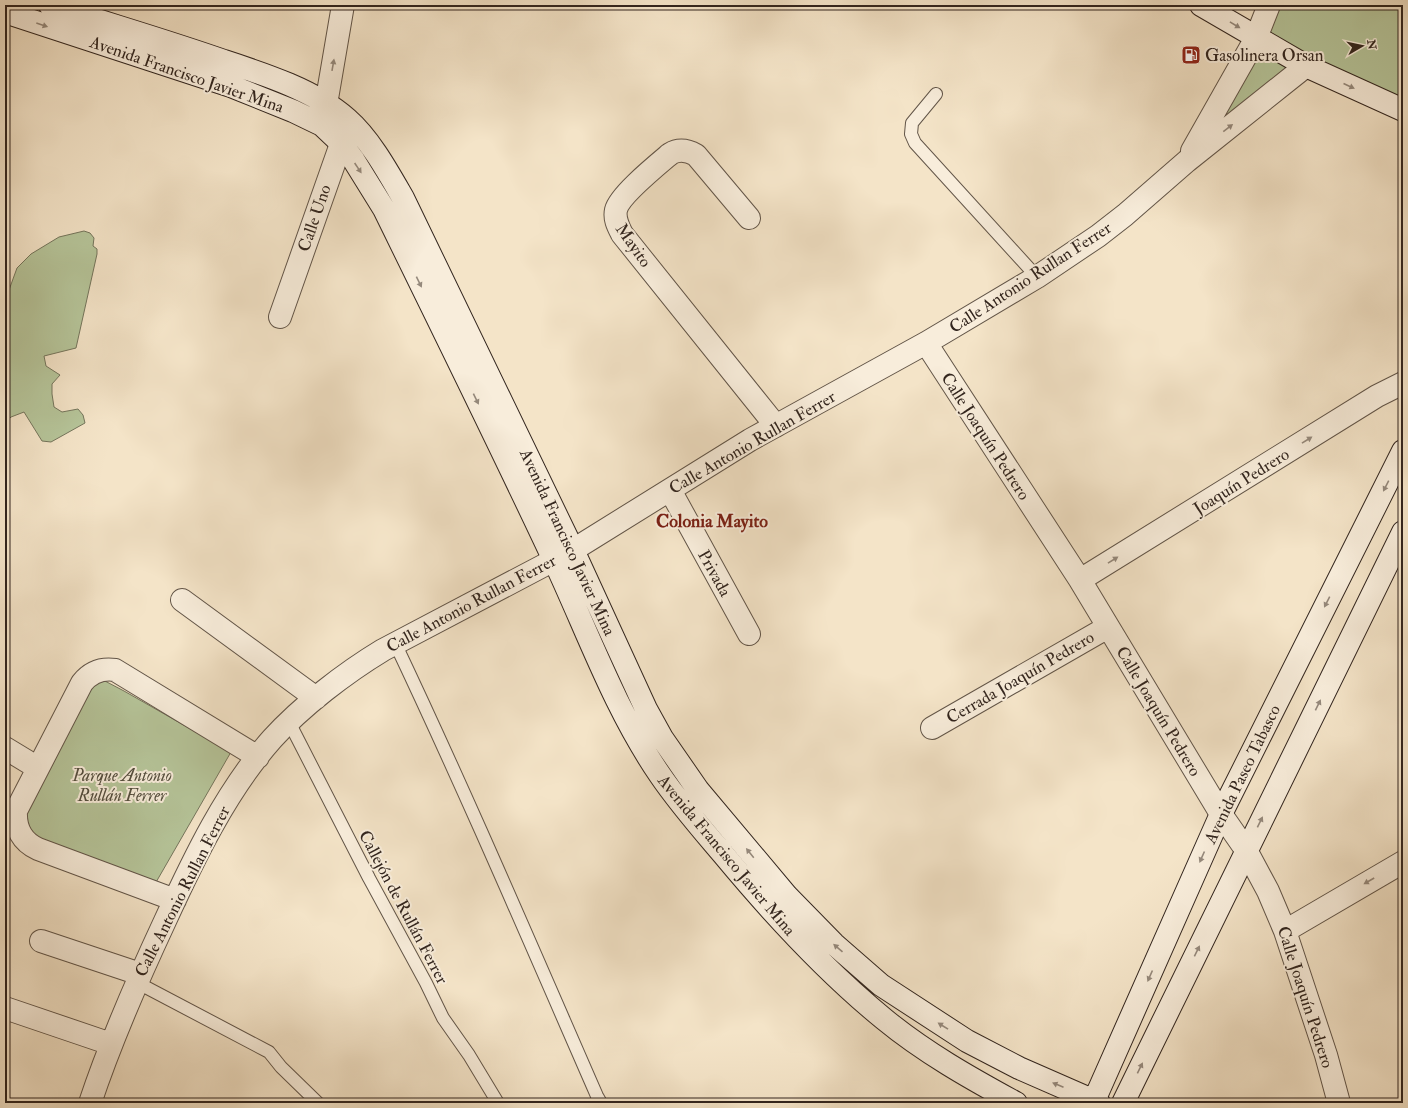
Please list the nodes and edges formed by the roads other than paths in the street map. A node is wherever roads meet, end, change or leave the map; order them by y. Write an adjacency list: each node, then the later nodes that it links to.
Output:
1 (50, 5): 9 (street, Avenida Francisco Javier Mina)
2 (343, 5): 9 (street, one-way to 2)
3 (1201, 5): 6 (street, one-way to 6)
4 (1269, 5): 6 (street, Calle Antonio Rullan Ferrer)
5 (5, 12): 12 (street, Avenida Francisco Javier Mina, one-way to 12)
6 (1256, 38): 7 (street); 14 (street, Calle Antonio Rullan Ferrer)
7 (1306, 66): 10 (street, one-way to 10); 14 (street, Calle Antonio Rullan Ferrer, one-way to 7)
8 (936, 94): 16 (lane)
9 (326, 103): 11 (street, Avenida Francisco Javier Mina); 12 (street)
10 (1403, 110)
11 (349, 120): 13 (street, Calle Uno); 24 (street, Avenida Francisco Javier Mina)
12 (322, 125): 13 (street, Avenida Francisco Javier Mina)
13 (341, 143): 17 (street, Calle Uno); 25 (street, Avenida Francisco Javier Mina, one-way to 25)
14 (1187, 161): 16 (street, Calle Antonio Rullan Ferrer)
15 (748, 218): 20 (street, Mayito)
16 (1037, 276): 18 (street, Calle Antonio Rullan Ferrer)
17 (280, 316)
18 (926, 343): 20 (street, Calle Antonio Rullan Ferrer); 26 (street, Calle Joaquín Pedrero)
19 (1403, 383): 26 (street, Joaquín Pedrero, one-way to 19)
20 (776, 426): 22 (street, Calle Antonio Rullan Ferrer)
21 (1403, 451): 37 (street, Avenida Paseo Tabasco, one-way to 37)
22 (670, 490): 24 (street, Calle Antonio Rullan Ferrer); 29 (street, Privada)
23 (1403, 532): 38 (street, one-way to 23)
24 (573, 550): 25 (street, Calle Antonio Rullan Ferrer); 46 (street, Avenida Francisco Javier Mina, one-way to 24)
25 (554, 560): 30 (street, Calle Antonio Rullan Ferrer); 51 (street, Avenida Francisco Javier Mina)
26 (1080, 580): 28 (street, Calle Joaquín Pedrero)
27 (182, 600): 31 (street)
28 (1108, 627): 33 (street, Cerrada Joaquín Pedrero); 37 (street, Calle Joaquín Pedrero)
29 (749, 634)
30 (396, 643): 31 (street, Calle Antonio Rullan Ferrer); 50 (lane)
31 (316, 698): 32 (street, Calle Antonio Rullan Ferrer)
32 (289, 722): 35 (street, Calle Antonio Rullan Ferrer); 49 (lane, Callejón de Rullán Ferrer)
33 (932, 728)
34 (5, 748): 36 (street)
35 (258, 757): 36 (street); 40 (street, Calle Antonio Rullan Ferrer)
36 (38, 768): 40 (street)
37 (1222, 814): 38 (street, Calle Joaquín Pedrero); 46 (street, Avenida Paseo Tabasco, one-way to 46)
38 (1246, 850): 41 (street, Calle Joaquín Pedrero); 52 (street, one-way to 38)
39 (1403, 862): 41 (street, one-way to 41)
40 (175, 900): 43 (street, Calle Antonio Rullan Ferrer)
41 (1285, 931): 53 (street, Calle Joaquín Pedrero)
42 (41, 941): 43 (street)
43 (138, 978): 45 (street, Calle Antonio Rullan Ferrer); 48 (lane)
44 (5, 1008): 45 (street)
45 (111, 1044): 47 (street, Calle Antonio Rullan Ferrer)
46 (1095, 1102)
47 (90, 1103)
48 (318, 1103)
49 (498, 1103)
50 (601, 1103)
51 (1016, 1103)
52 (1123, 1103)
53 (1339, 1103)

